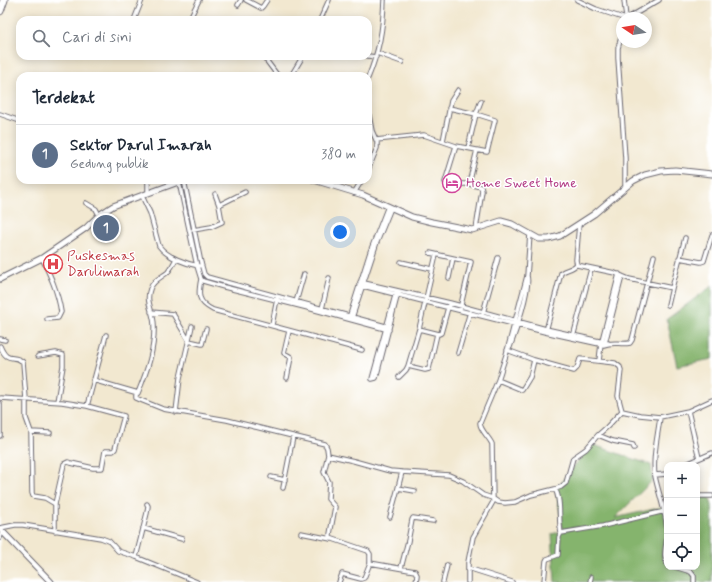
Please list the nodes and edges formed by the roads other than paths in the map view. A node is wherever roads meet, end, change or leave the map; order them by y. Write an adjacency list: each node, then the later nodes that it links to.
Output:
1 (4, 0): 13 (highway)
2 (142, 0): 17 (street)
3 (199, 0): 18 (street)
4 (241, 0): 12 (street)
5 (246, 0): 6 (street)
6 (267, 0)
7 (330, 0): 19 (street)
8 (384, 0): 21 (street)
9 (577, 0): 16 (street)
10 (624, 0): 14 (street)
11 (659, 0): 15 (street)
12 (238, 5)
13 (0, 11)
14 (625, 12)
15 (637, 12)
16 (616, 15)
17 (136, 16)
18 (191, 16)
19 (322, 16)
20 (618, 48): 50 (street)
21 (376, 55): 22 (street); 25 (street); 28 (street)
22 (372, 56)
23 (266, 60): 26 (street)
24 (301, 60): 27 (street)
25 (402, 62)
26 (275, 72)
27 (293, 72)
28 (370, 72)
29 (458, 90): 31 (street)
30 (480, 101): 33 (street)
31 (449, 108): 33 (street); 37 (street)
32 (0, 114): 34 (street)
33 (476, 114): 39 (street); 40 (street)
34 (16, 120)
35 (372, 131): 36 (street)
36 (376, 140): 37 (street); 41 (street)
37 (443, 141): 38 (street)
38 (456, 146): 39 (street); 49 (street)
39 (468, 148): 40 (street)
40 (477, 150): 49 (street)
41 (372, 161)
42 (712, 174): 50 (main road)
43 (148, 184): 52 (street)
44 (174, 184): 52 (main road)
45 (183, 184): 63 (street)
46 (183, 184): 78 (street)
47 (326, 184): 53 (main road)
48 (360, 184): 53 (street)
49 (469, 184): 62 (street)
50 (624, 188): 61 (main road)
51 (245, 192): 57 (street)
52 (148, 193): 55 (main road)
53 (354, 193): 58 (main road)
54 (215, 194): 57 (street)
55 (142, 196): 59 (main road); 75 (street)
56 (86, 203): 59 (street)
57 (219, 205): 63 (street)
58 (390, 207): 62 (main road); 89 (street)
59 (99, 215): 60 (main road)
60 (93, 221): 66 (street); 71 (main road)
61 (580, 224): 64 (main road); 77 (street)
62 (476, 229): 64 (main road)
63 (193, 230): 79 (street)
64 (530, 234): 104 (street)
65 (712, 235): 74 (street)
66 (106, 236)
67 (685, 238): 74 (street)
68 (430, 253): 69 (street)
69 (436, 255): 72 (street); 81 (street)
70 (654, 256): 88 (street)
71 (42, 258): 86 (main road); 103 (street)
72 (453, 258): 85 (street); 97 (street)
73 (498, 258): 101 (street)
74 (679, 258): 90 (street)
75 (176, 259): 78 (street); 100 (street)
76 (401, 262): 81 (street)
77 (577, 264): 80 (street); 110 (street)
78 (197, 266): 79 (street); 87 (street)
79 (202, 267): 92 (street)
80 (591, 269): 83 (street); 114 (street)
81 (432, 270): 93 (street)
82 (304, 274): 94 (street)
83 (620, 275): 88 (street); 118 (street)
84 (329, 278): 98 (street)
85 (449, 278)
86 (0, 279)
87 (201, 279): 92 (street); 106 (street)
88 (647, 283): 90 (street); 118 (street)
89 (361, 284): 91 (street); 102 (street)
90 (672, 288): 96 (street)
91 (397, 292): 93 (street); 107 (street)
92 (277, 298): 94 (street); 102 (street); 106 (street)
93 (426, 299): 95 (street); 109 (street)
94 (296, 302): 98 (street)
95 (449, 305): 97 (street); 112 (street)
96 (668, 306)
97 (460, 308): 99 (street)
98 (322, 309): 102 (street)
99 (470, 311): 101 (street); 122 (street)
100 (151, 312): 117 (street); 131 (street)
101 (482, 314): 104 (street)
102 (350, 318): 107 (street)
103 (47, 319)
104 (516, 323): 110 (street); 121 (street)
105 (192, 326): 117 (street)
106 (272, 326): 111 (street)
107 (387, 328): 107 (street)
108 (206, 329): 117 (street)
109 (419, 329): 112 (street); 126 (street)
110 (546, 330): 114 (street)
111 (289, 331): 120 (street); 127 (street)
112 (437, 334): 126 (street)
113 (106, 335): 129 (street)
114 (573, 336): 118 (street)
115 (0, 339): 116 (street)
116 (5, 340)
117 (188, 341): 140 (street)
118 (604, 343): 125 (street)
119 (0, 346): 133 (street)
120 (362, 350)
121 (507, 350): 124 (street); 130 (street)
122 (458, 353)
123 (38, 356): 135 (street)
124 (534, 360): 125 (street); 130 (street)
125 (598, 361): 138 (street)
126 (408, 366): 128 (street)
127 (287, 378)
128 (399, 378)
129 (93, 380): 131 (street); 137 (street)
130 (498, 380): 163 (street)
131 (138, 393): 140 (street)
132 (0, 398): 133 (street)
133 (26, 399): 135 (street); 142 (street)
134 (712, 400): 139 (street)
135 (58, 402): 137 (street)
136 (0, 404): 145 (street)
137 (87, 406): 164 (street)
138 (622, 411): 141 (street); 144 (street)
139 (688, 411): 141 (street); 150 (street)
140 (176, 412): 146 (street)
141 (660, 417): 154 (street)
142 (31, 432): 143 (street); 164 (street)
143 (50, 433)
144 (598, 435): 147 (street); 159 (street)
145 (0, 436)
146 (293, 437): 149 (street); 156 (street)
147 (634, 448)
148 (712, 453): 150 (street)
149 (328, 455): 152 (street); 177 (street)
150 (699, 458): 151 (street)
151 (690, 462)
152 (402, 472): 158 (street); 163 (street)
153 (664, 474): 154 (street)
154 (655, 475): 166 (street)
155 (270, 477): 156 (street)
156 (285, 480): 157 (street)
157 (283, 488)
158 (398, 488): 160 (street); 168 (street)
159 (555, 489): 163 (street); 174 (street)
160 (415, 491)
161 (700, 496): 162 (street)
162 (712, 496)
163 (492, 498): 182 (street)
164 (55, 504): 172 (street)
165 (147, 504): 170 (street)
166 (664, 505)
167 (664, 508): 174 (street)
168 (390, 517)
169 (433, 522): 181 (street)
170 (143, 528): 176 (street); 178 (street)
171 (1, 530): 172 (street); 175 (street); 185 (main road)
172 (55, 531): 178 (street)
173 (301, 533): 177 (street)
174 (561, 533): 193 (street)
175 (0, 538)
176 (182, 538)
177 (332, 539): 179 (street)
178 (136, 557): 187 (street)
179 (370, 563): 181 (street); 188 (street)
180 (446, 565): 190 (street)
181 (401, 568): 189 (street)
182 (468, 568): 191 (street); 192 (street)
183 (685, 570): 195 (street)
184 (591, 577): 194 (street)
185 (45, 579): 186 (main road)
186 (51, 582)
187 (197, 582)
188 (339, 582)
189 (416, 582)
190 (443, 582)
191 (468, 582)
192 (512, 582)
193 (544, 582)
194 (590, 582)
195 (694, 582)

